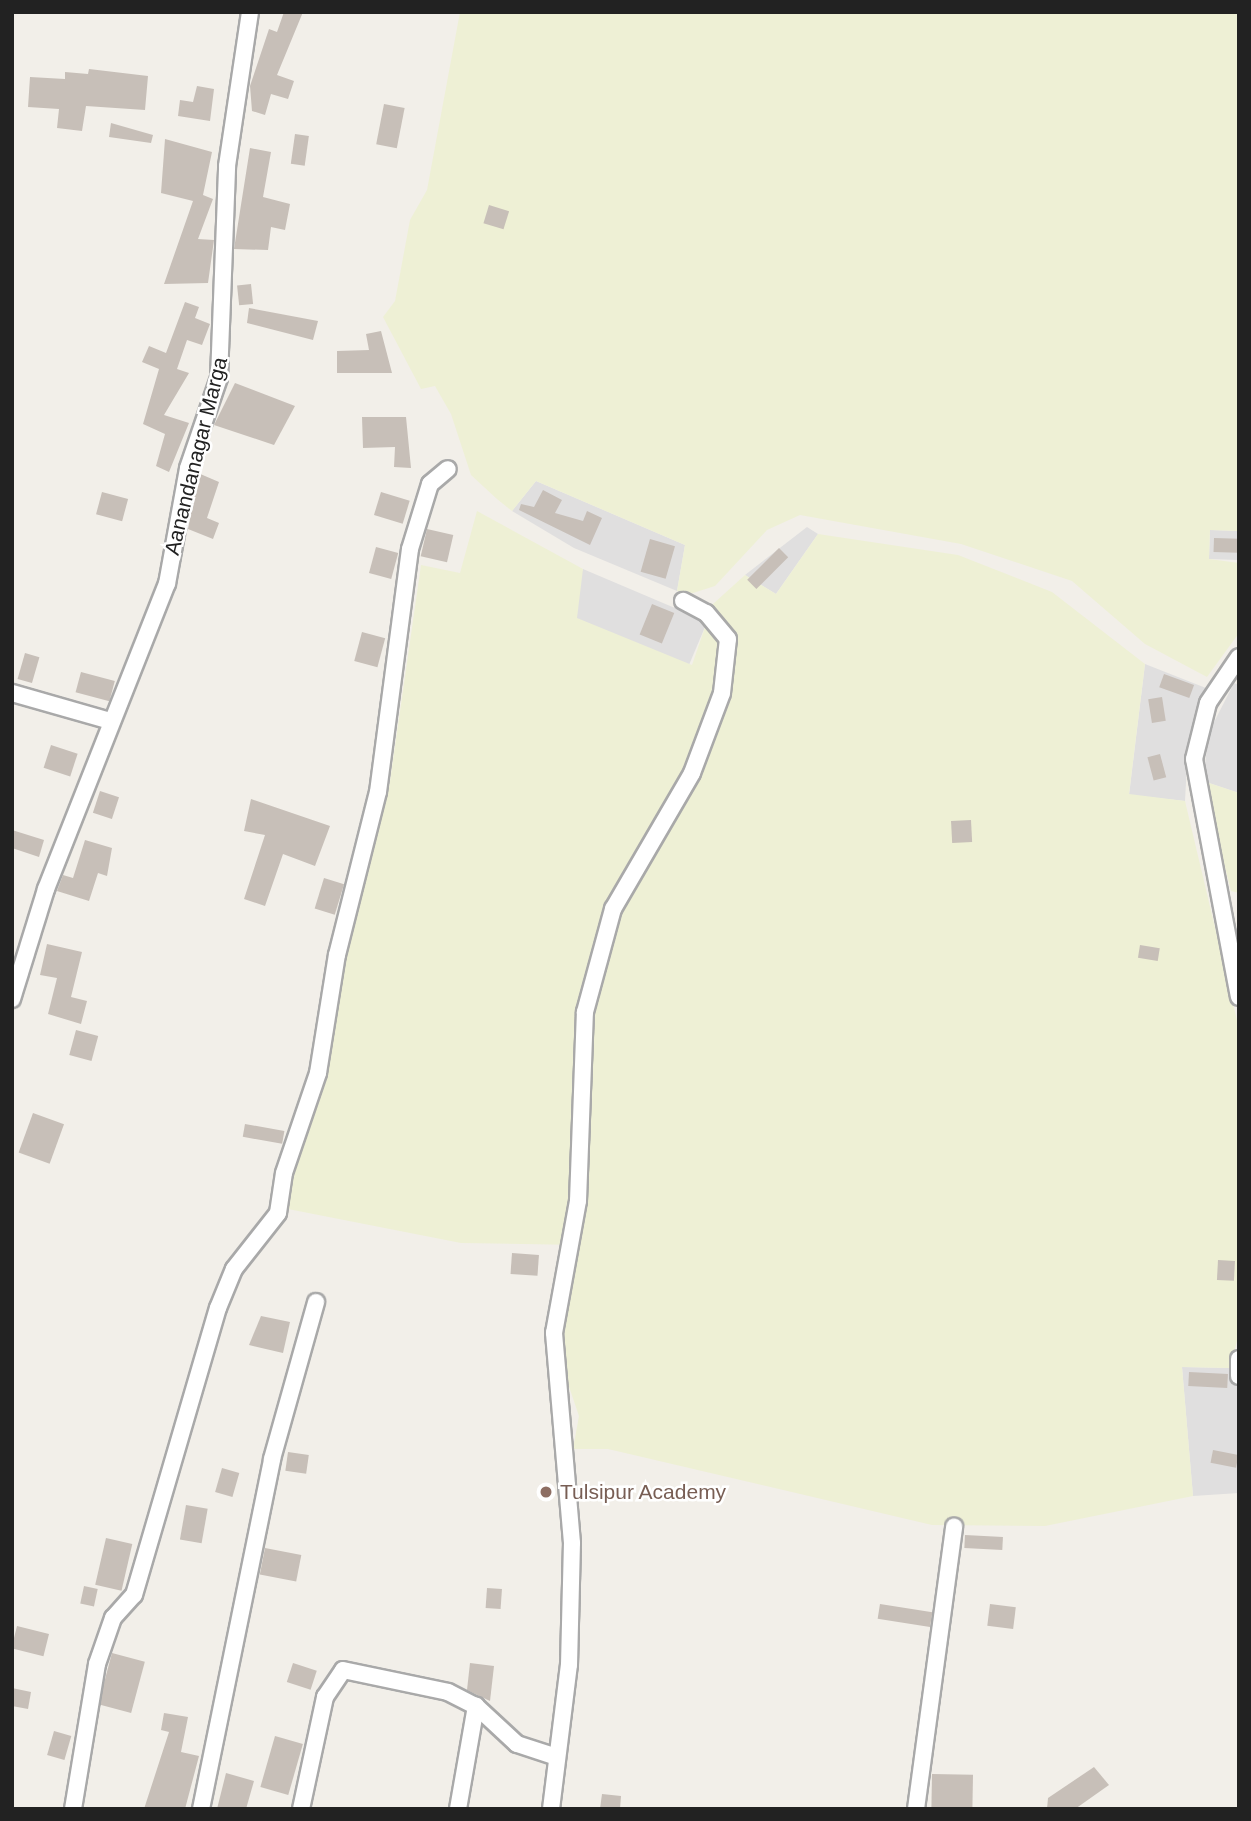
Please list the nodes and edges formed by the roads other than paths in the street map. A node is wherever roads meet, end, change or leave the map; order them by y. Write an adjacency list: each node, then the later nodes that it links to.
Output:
1 (250, 12): 6 (street, Aanandanagar Marga)
2 (448, 469): 16 (street)
3 (683, 601): 15 (street)
4 (1239, 657): 8 (street)
5 (12, 693): 6 (street)
6 (110, 721): 7 (street, Aanandanagar Marga)
7 (19, 954): 9 (street, Aanandanagar Marga)
8 (1239, 997)
9 (12, 999)
10 (316, 1302): 17 (street)
11 (1239, 1359): 12 (street)
12 (1239, 1376)
13 (954, 1527): 21 (street)
14 (476, 1706): 15 (street); 18 (street); 19 (street)
15 (554, 1756): 20 (street)
16 (73, 1809)
17 (201, 1809)
18 (301, 1809)
19 (458, 1809)
20 (551, 1809)
21 (916, 1809)

